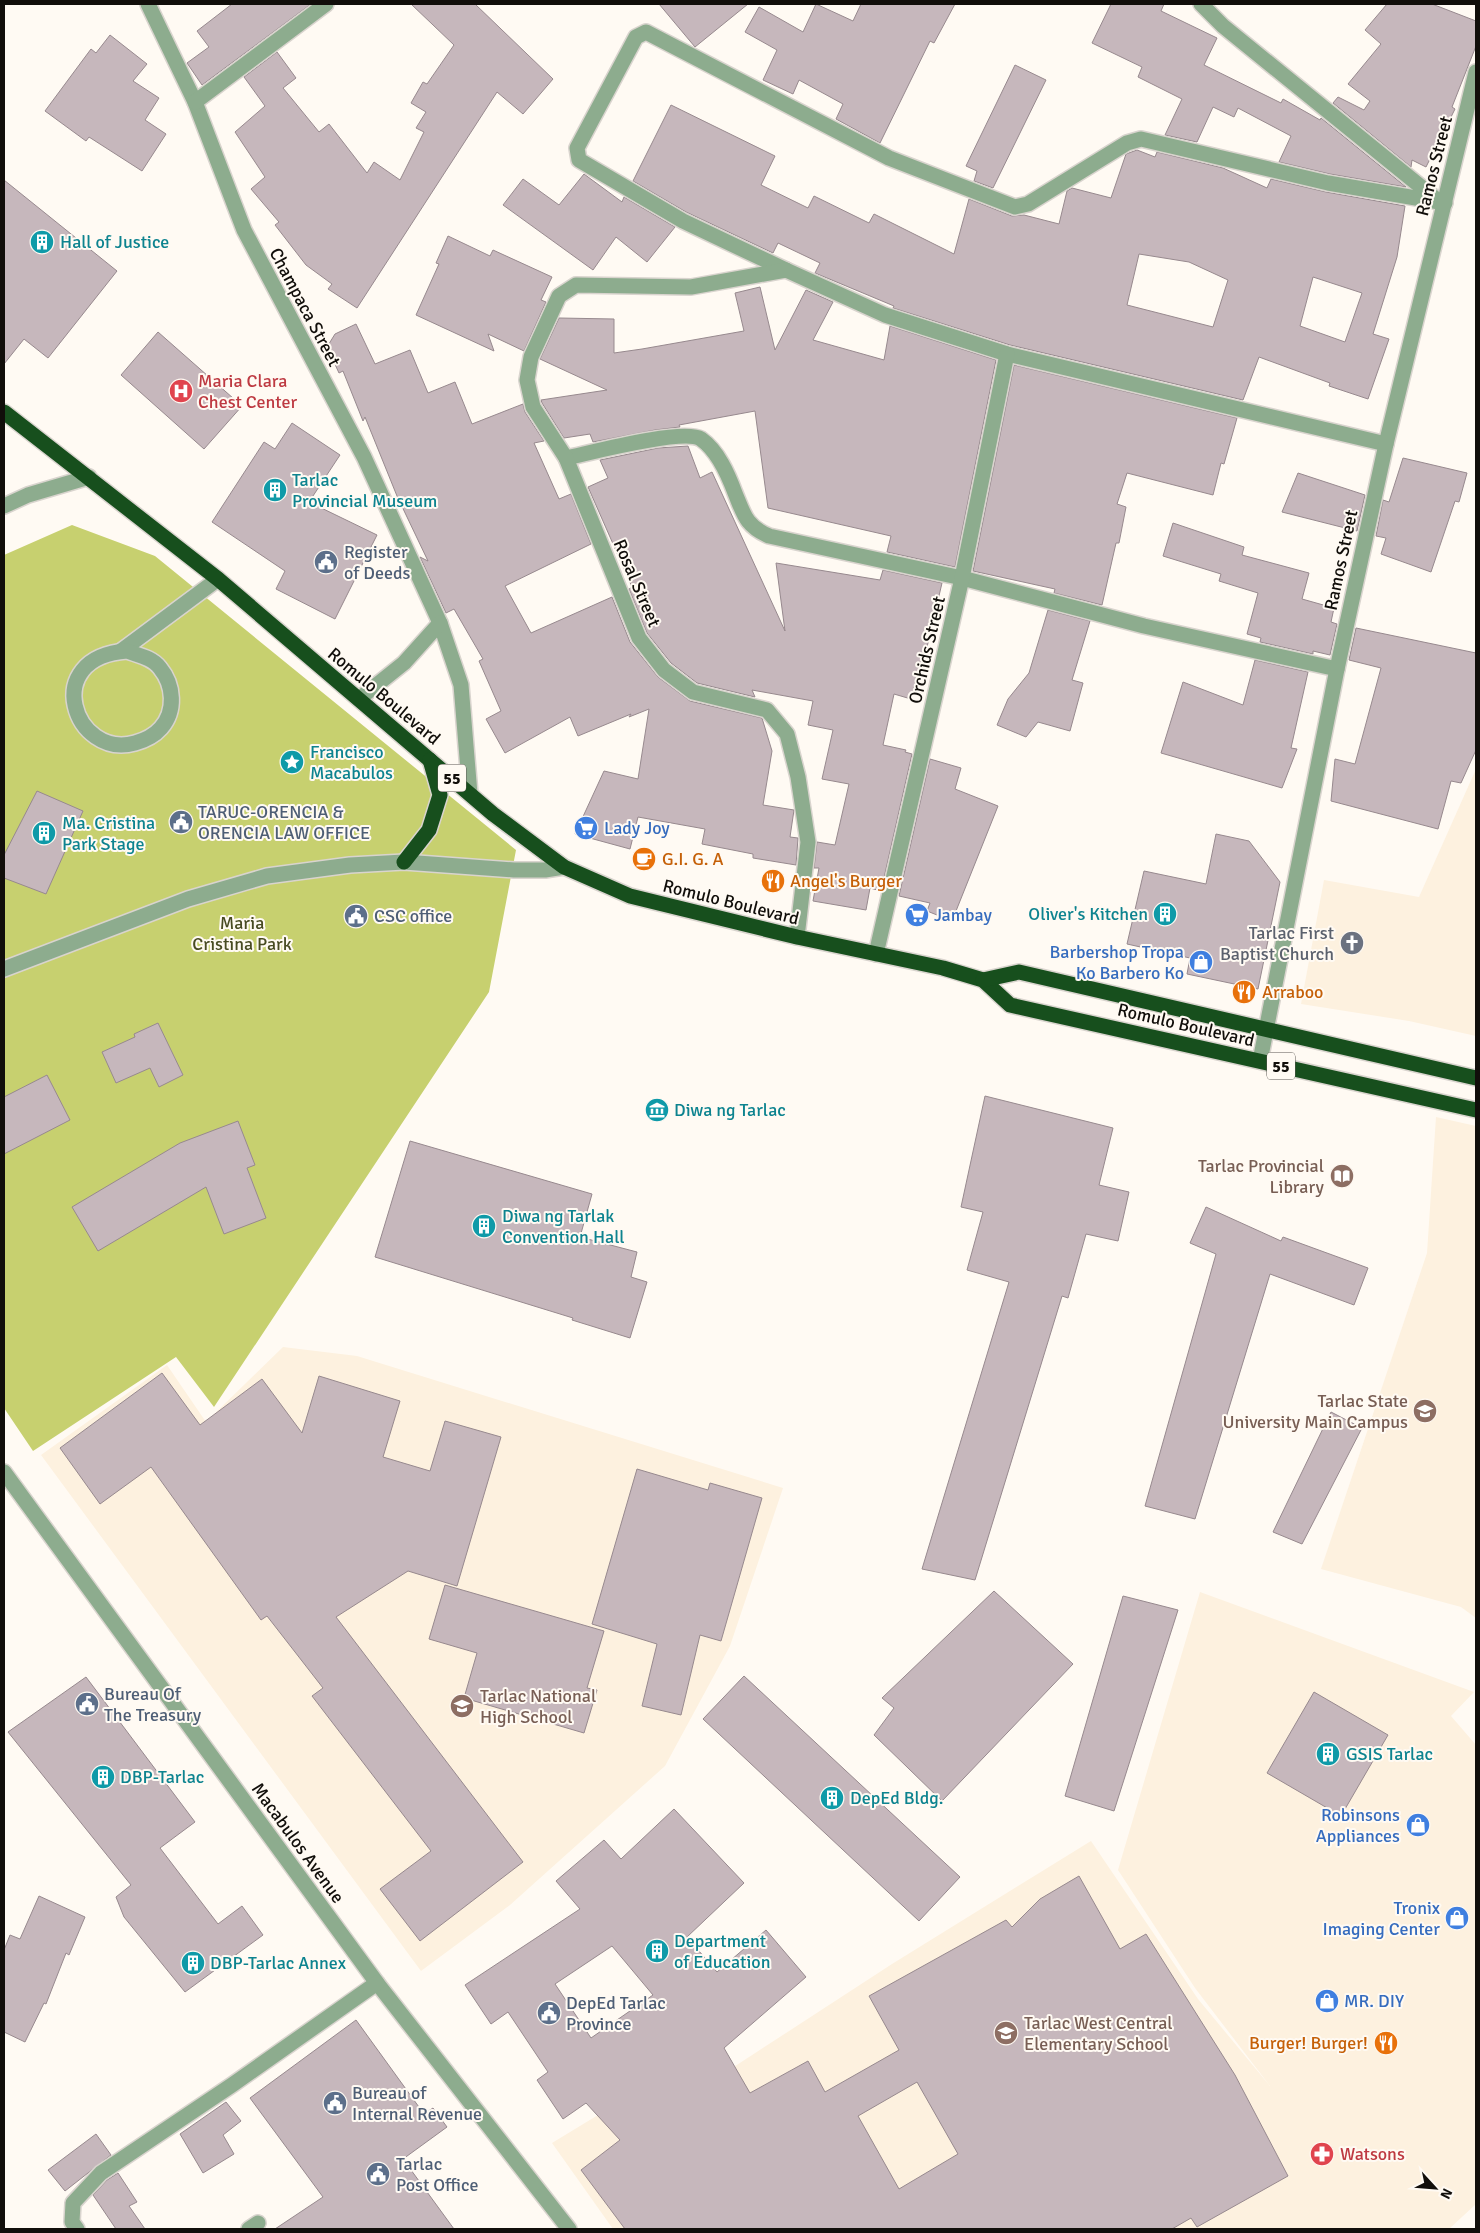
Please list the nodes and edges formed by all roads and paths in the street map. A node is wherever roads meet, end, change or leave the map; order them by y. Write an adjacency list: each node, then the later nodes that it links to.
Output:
1 (148, 4): 5 (street, Champaca Street)
2 (326, 4): 5 (street)
3 (1201, 4): 6 (street)
4 (1476, 72): 6 (street, Ramos Street)
5 (196, 102): 16 (street, Champaca Street)
6 (1441, 202): 7 (street); 10 (street, Ramos Street)
7 (786, 270): 8 (street); 11 (street, Rosal Street)
8 (1007, 354): 10 (street); 14 (street, Orchids Street)
9 (4, 412): 12 (highway, Romulo Boulevard / 55)
10 (1386, 444): 18 (street, Ramos Street)
11 (566, 458): 14 (street); 24 (street, Rosal Street)
12 (90, 476): 13 (street); 15 (highway, Romulo Boulevard / 55)
13 (4, 506)
14 (962, 578): 18 (street); 25 (street, Orchids Street)
15 (218, 579): 17 (street); 19 (highway, Romulo Boulevard / 55)
16 (440, 623): 19 (street); 21 (street, Champaca Street)
17 (121, 651): 17 (street)
18 (1337, 669): 28 (street, Ramos Street)
19 (359, 699): 20 (highway, Romulo Boulevard / 55)
20 (430, 760): 21 (highway, Romulo Boulevard / 55); 22 (highway)
21 (470, 794): 23 (highway, Romulo Boulevard / 55)
22 (404, 862): 23 (street); 26 (street)
23 (564, 867): 24 (highway, Romulo Boulevard / 55)
24 (797, 937): 25 (highway, Romulo Boulevard / 55)
25 (876, 954): 27 (highway, Romulo Boulevard / 55)
26 (4, 969)
27 (984, 980): 28 (highway, Romulo Boulevard / 55); 29 (highway, Romulo Boulevard / 55)
28 (1266, 1029): 29 (street, Ramos Street); 30 (highway, Romulo Boulevard / 55)
29 (1260, 1061): 31 (highway, Romulo Boulevard / 55)
30 (1476, 1078)
31 (1476, 1110)
32 (4, 1472): 33 (street, Macabulos Avenue)
33 (377, 1984): 34 (street); 35 (street, Macabulos Avenue)
34 (77, 2229)
35 (570, 2229)

